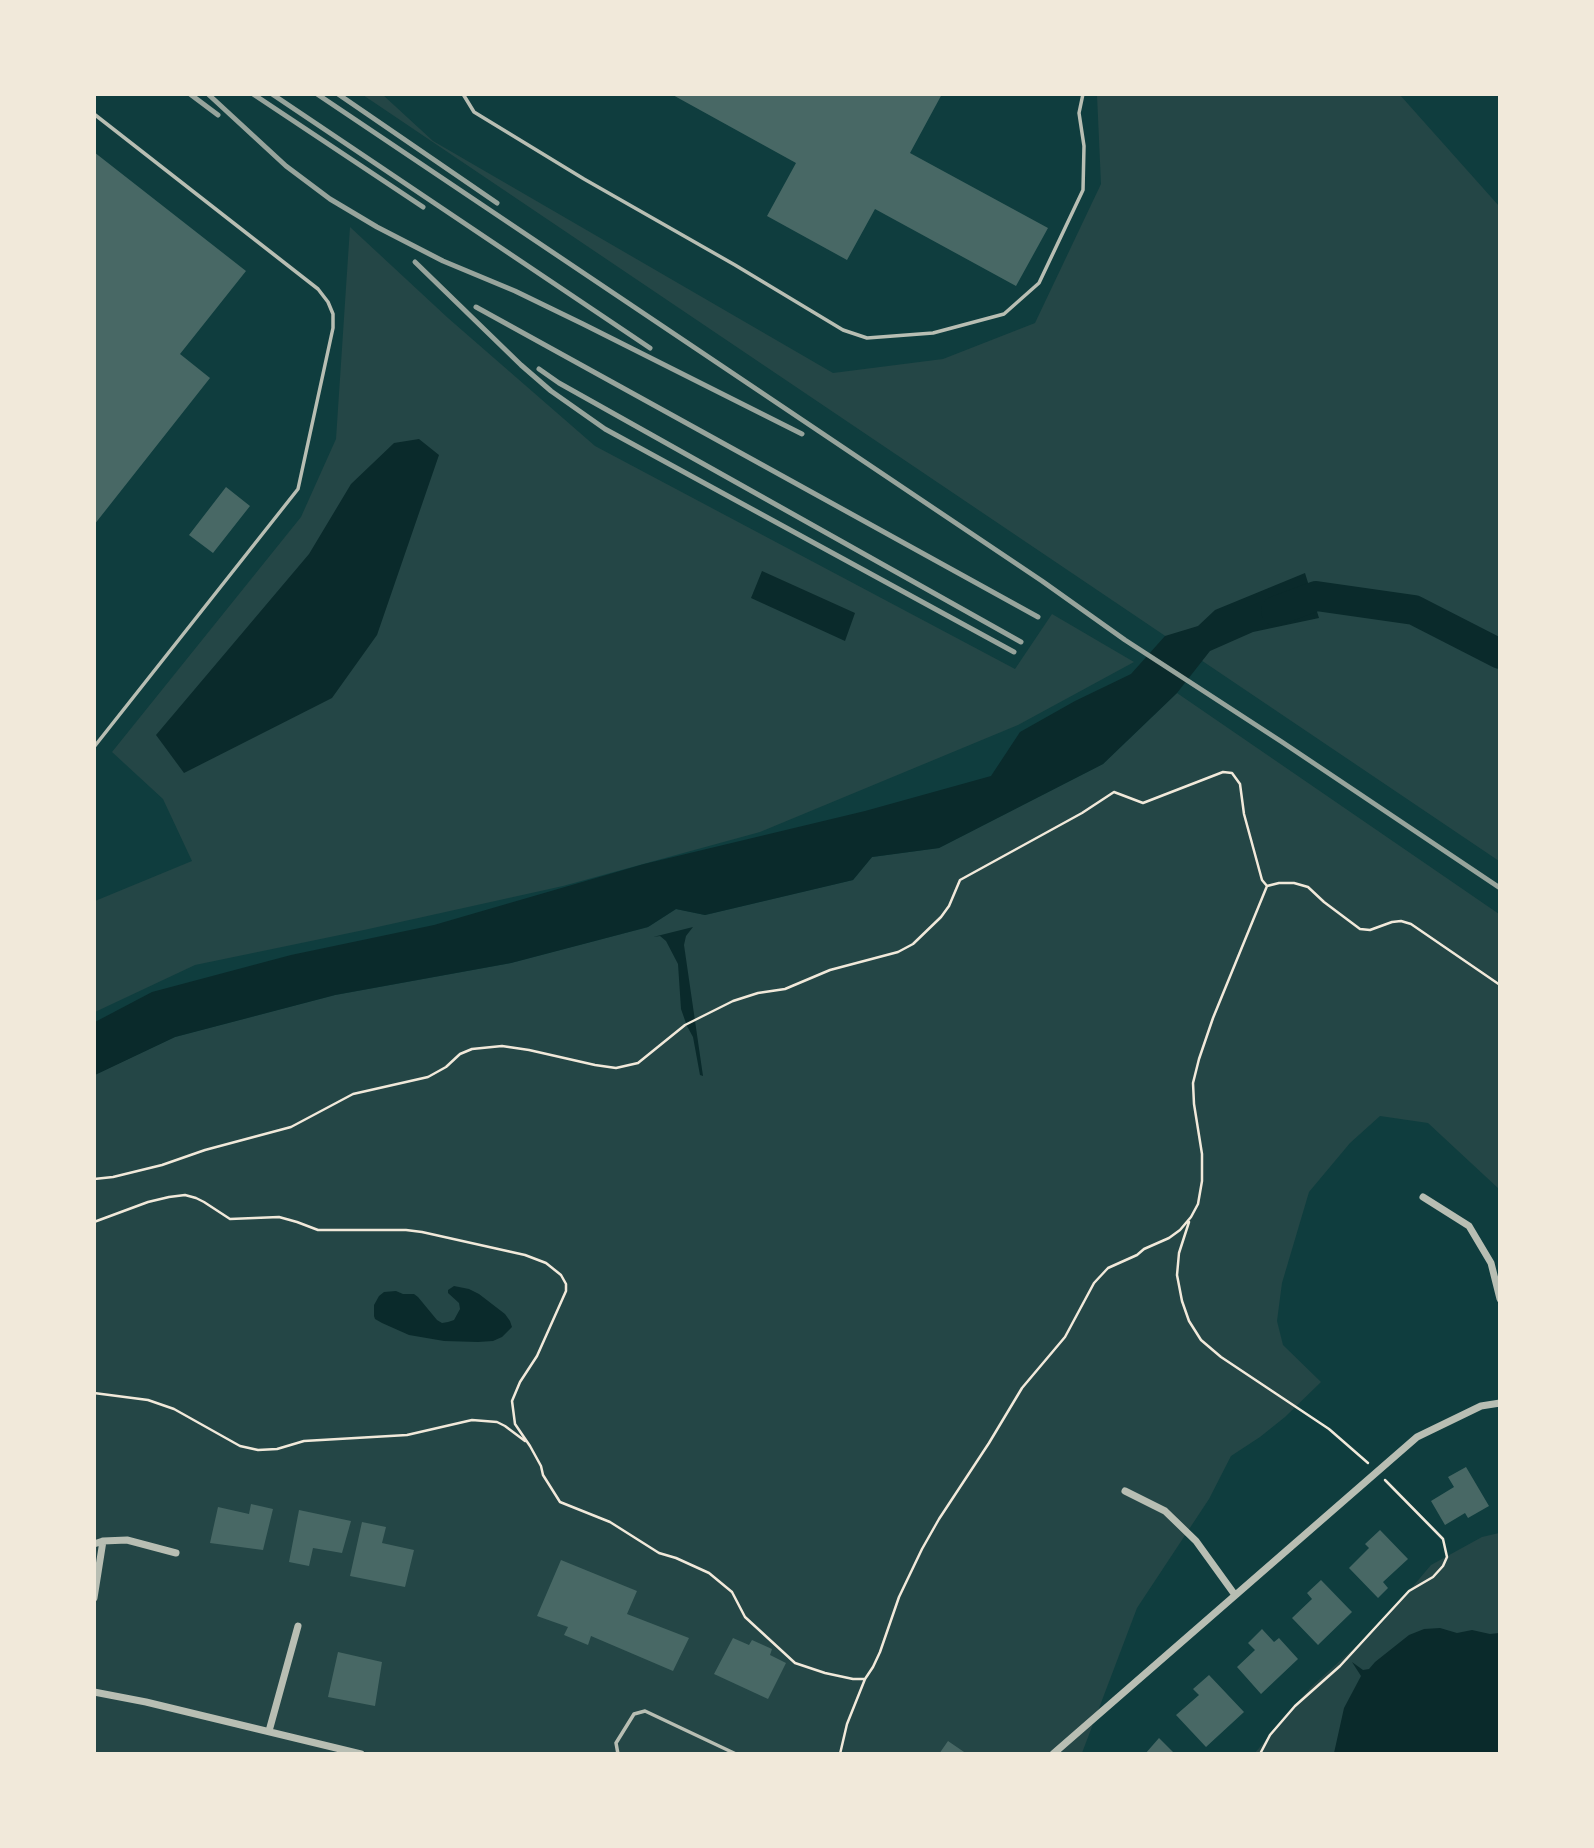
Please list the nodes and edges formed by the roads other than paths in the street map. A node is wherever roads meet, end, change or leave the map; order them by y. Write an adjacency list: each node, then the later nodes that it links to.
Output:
1 (463, 94): 2 (lane)
2 (1083, 94)
3 (94, 114): 4 (lane)
4 (94, 747)
5 (1423, 1197): 6 (street)
6 (1500, 1299)
7 (1500, 1403): 12 (street)
8 (1125, 1491): 12 (street)
9 (103, 1541): 10 (street); 11 (street); 13 (street)
10 (94, 1544)
11 (176, 1553)
12 (1235, 1595): 21 (street)
13 (94, 1598)
14 (298, 1626): 16 (street)
15 (94, 1692): 16 (street)
16 (269, 1731): 17 (street)
17 (333, 1750): 18 (street)
18 (361, 1754)
19 (618, 1754): 20 (lane)
20 (736, 1754)
21 (1053, 1754)

